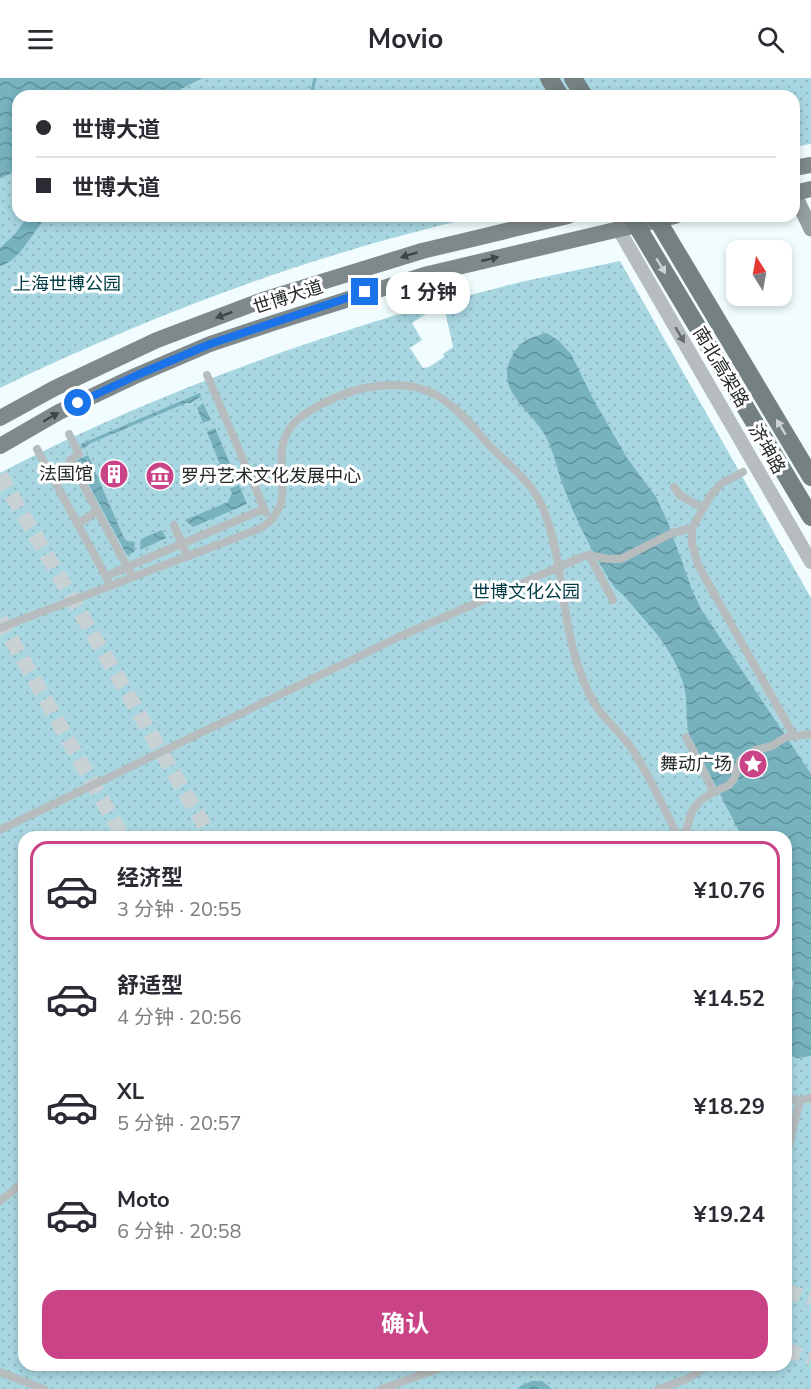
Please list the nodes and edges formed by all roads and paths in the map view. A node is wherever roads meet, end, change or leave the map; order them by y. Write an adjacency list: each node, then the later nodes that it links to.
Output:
1 (801, 167): 2 (main road)
2 (804, 192): 6 (main road)
3 (543, 222): 8 (main road, 世博大道, one-way to 8)
4 (659, 222): 15 (highway, 南北高架路, one-way to 4)
5 (625, 223): 10 (main road, 世博大道, one-way to 5); 20 (highway, 南北高架路, one-way to 20); 28 (street, 济坤路, one-way to 28)
6 (811, 229)
7 (207, 375): 18 (street)
8 (0, 418)
9 (69, 434): 12 (street)
10 (0, 446)
11 (37, 449): 14 (street)
12 (73, 464): 14 (street); 19 (street)
13 (743, 472): 17 (street)
14 (51, 476): 22 (street)
15 (811, 477)
16 (674, 487): 17 (street)
17 (702, 508): 24 (street)
18 (264, 509): 21 (street); 25 (street)
19 (98, 512): 22 (street); 29 (street)
20 (811, 517)
21 (270, 522): 27 (street); 30 (street)
22 (77, 524): 31 (street)
23 (174, 525): 25 (street)
24 (692, 528): 26 (street); 38 (street)
25 (183, 544): 27 (street); 29 (street)
26 (589, 555): 30 (street); 34 (street)
27 (188, 556): 32 (street)
28 (811, 562)
29 (129, 567): 31 (street); 32 (street)
30 (560, 568): 40 (street); 41 (street)
31 (106, 576): 33 (street)
32 (132, 577): 33 (street)
33 (111, 585): 35 (street)
34 (613, 600)
35 (0, 628)
36 (811, 734): 38 (street)
37 (686, 736): 39 (street)
38 (794, 736): 39 (street)
39 (714, 792): 42 (street)
40 (0, 830)
41 (675, 831)
42 (686, 831)
43 (811, 1098): 45 (street)
44 (792, 1099): 45 (street)
45 (800, 1100): 46 (street)
46 (792, 1133)
47 (18, 1187): 48 (street)
48 (0, 1201)
49 (432, 1371): 53 (street)
50 (699, 1371): 54 (street)
51 (0, 1372): 52 (street)
52 (44, 1389)
53 (381, 1389)
54 (658, 1389)

